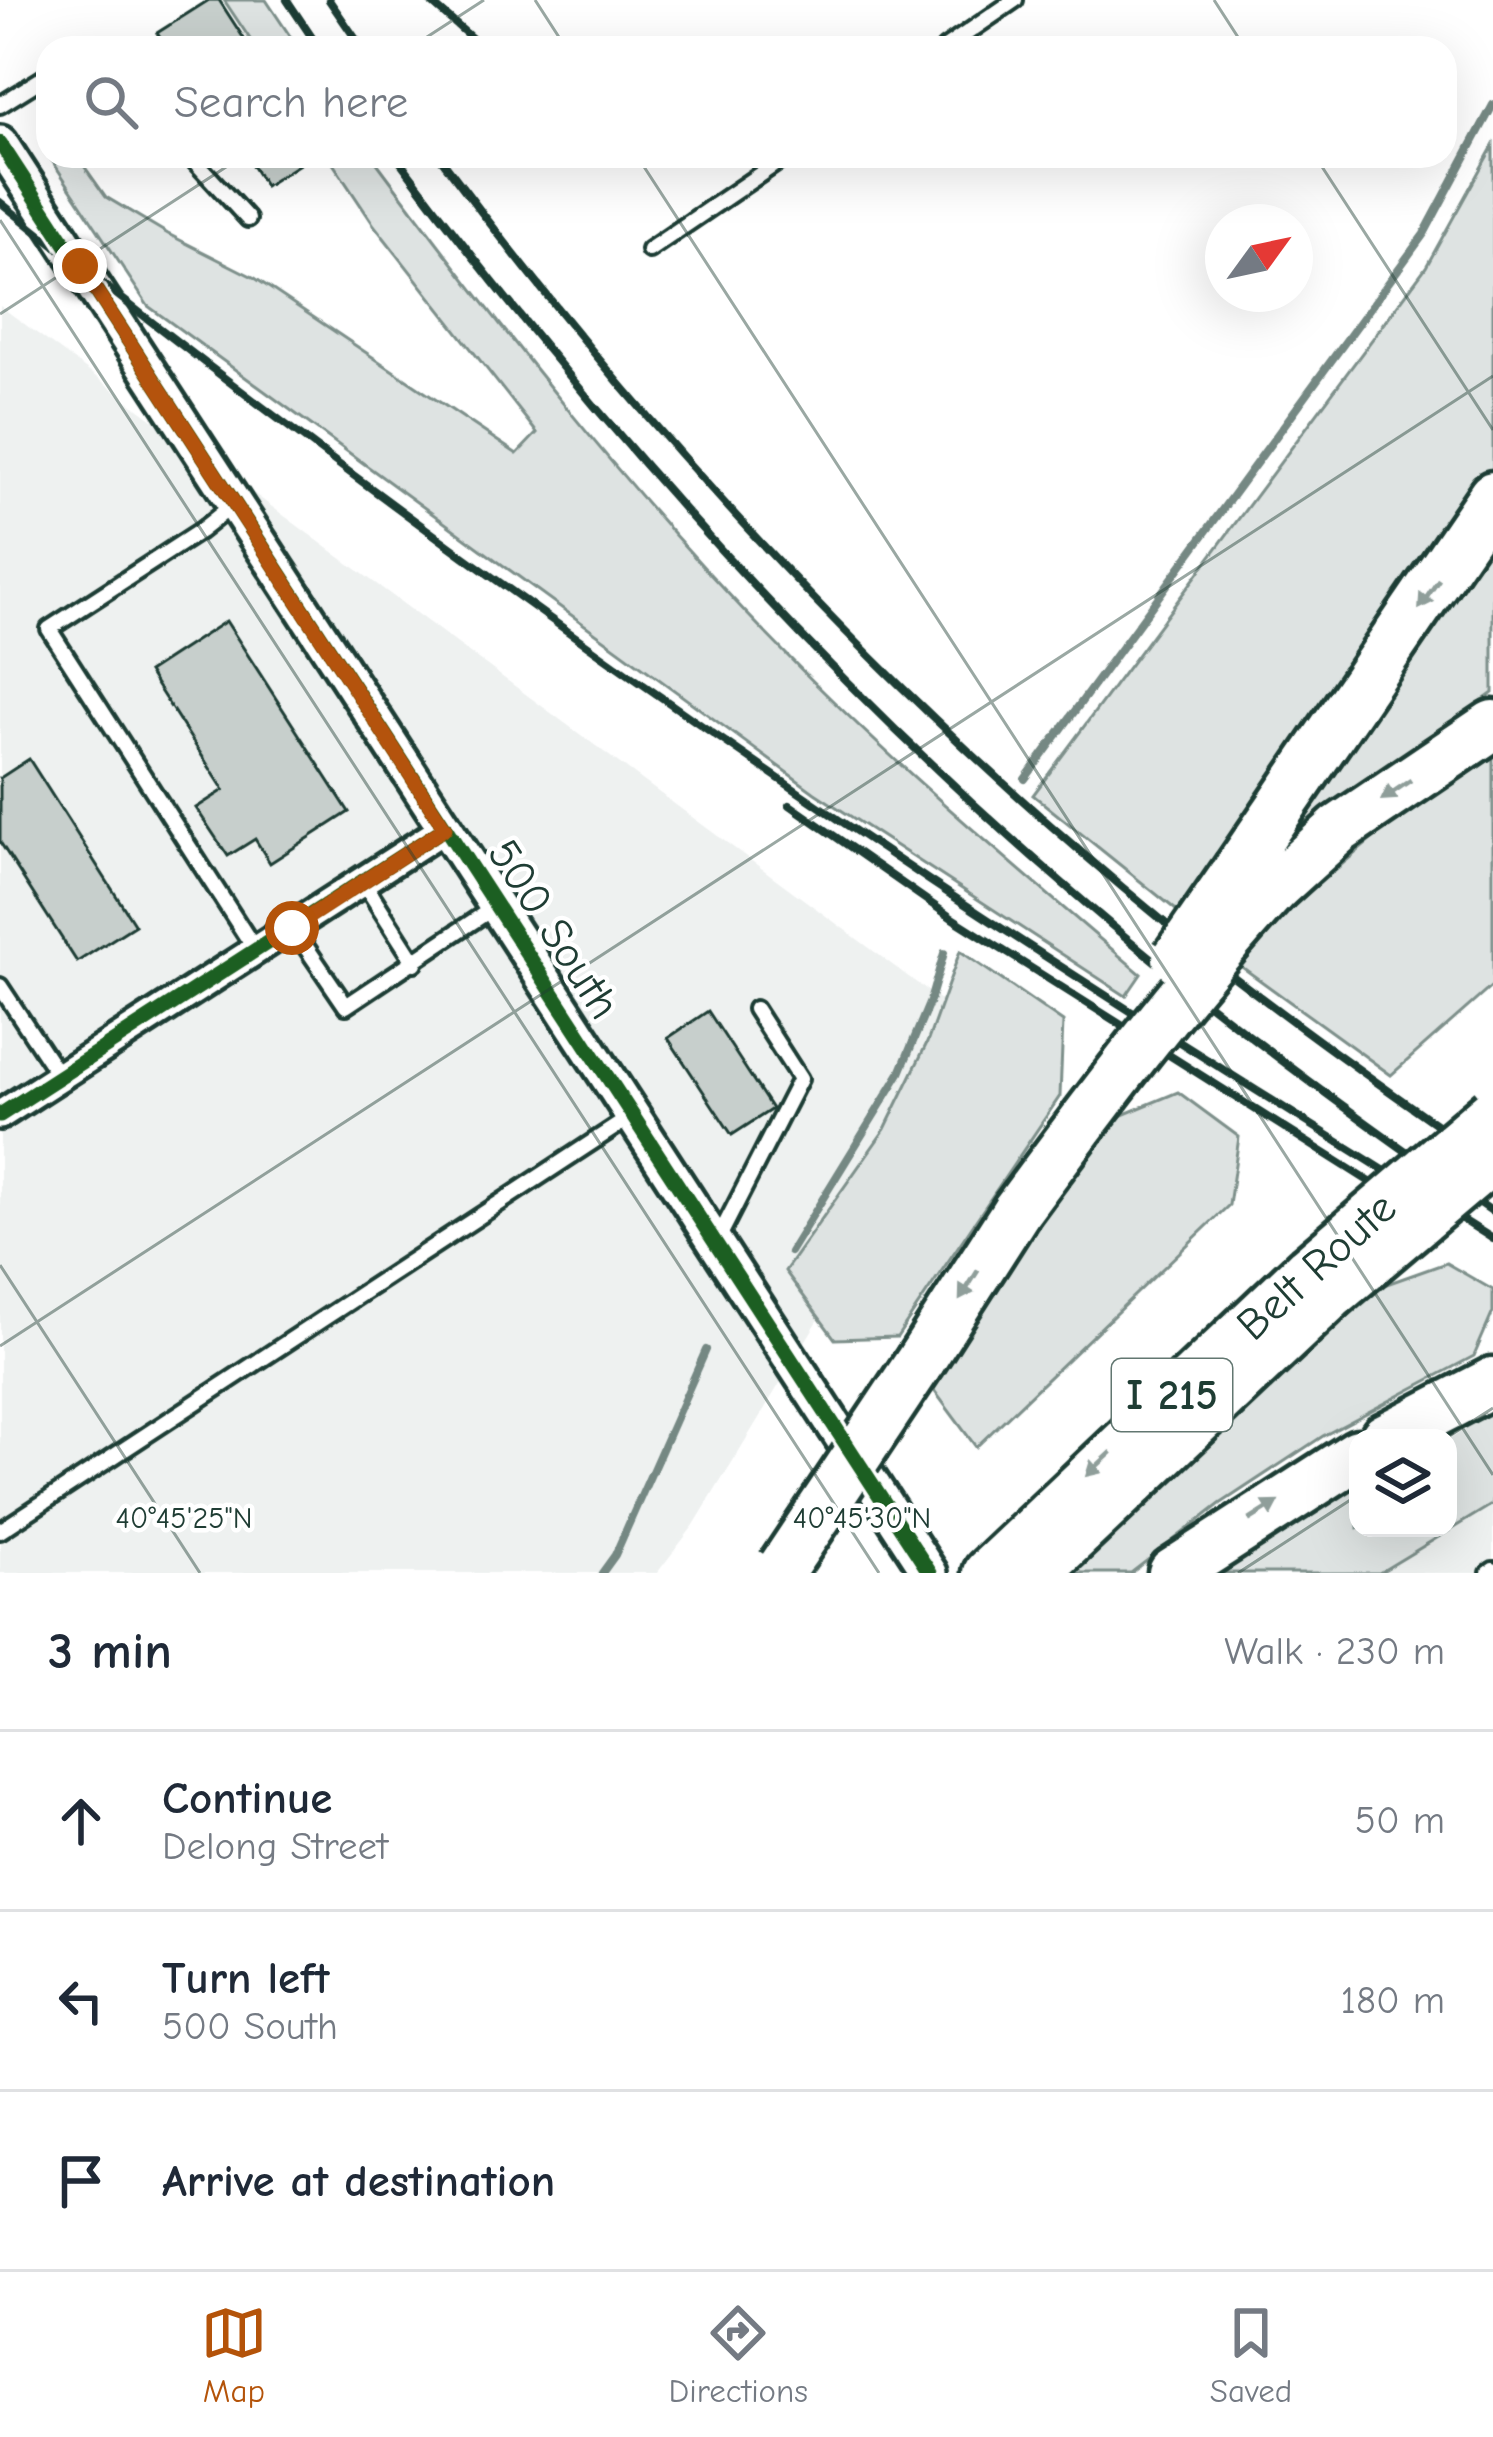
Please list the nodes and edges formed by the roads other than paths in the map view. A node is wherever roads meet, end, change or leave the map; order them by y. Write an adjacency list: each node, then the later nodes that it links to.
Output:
1 (1015, 0): 2 (lane)
2 (962, 36)
3 (36, 82): 4 (lane)
4 (0, 105)
5 (0, 143): 11 (street, 500 South)
6 (201, 168): 8 (lane)
7 (770, 168): 9 (lane)
8 (248, 219)
9 (650, 250)
10 (1493, 496): 14 (highway, one-way to 14)
11 (234, 503): 13 (street, 500 South); 18 (lane)
12 (1493, 725): 14 (highway, one-way to 14)
13 (445, 828): 15 (street); 16 (street, 500 South)
14 (1256, 878): 34 (highway, one-way to 34, bridge)
15 (364, 883): 17 (street); 19 (lane)
16 (496, 906): 19 (lane); 25 (street, 500 South)
17 (292, 928): 18 (street); 19 (lane)
18 (256, 952): 22 (street)
19 (415, 963)
20 (0, 986): 22 (lane)
21 (754, 1009): 27 (lane)
22 (60, 1077): 24 (street)
23 (1493, 1112): 28 (highway, Belt Route / I 215, bridge)
24 (0, 1115)
25 (632, 1116): 27 (street, 500 South); 32 (lane)
26 (1493, 1159): 28 (highway, Belt Route / I 215, bridge)
27 (715, 1244): 35 (street, 500 South)
28 (1319, 1283): 33 (highway, Belt Route / I 215)
29 (1483, 1387): 30 (highway)
30 (1402, 1429)
31 (1349, 1460): 37 (highway, one-way to 31)
32 (0, 1531)
33 (1045, 1548): 36 (highway, Belt Route / I 215)
34 (781, 1570)
35 (930, 1573)
36 (988, 1573)
37 (1174, 1573)

